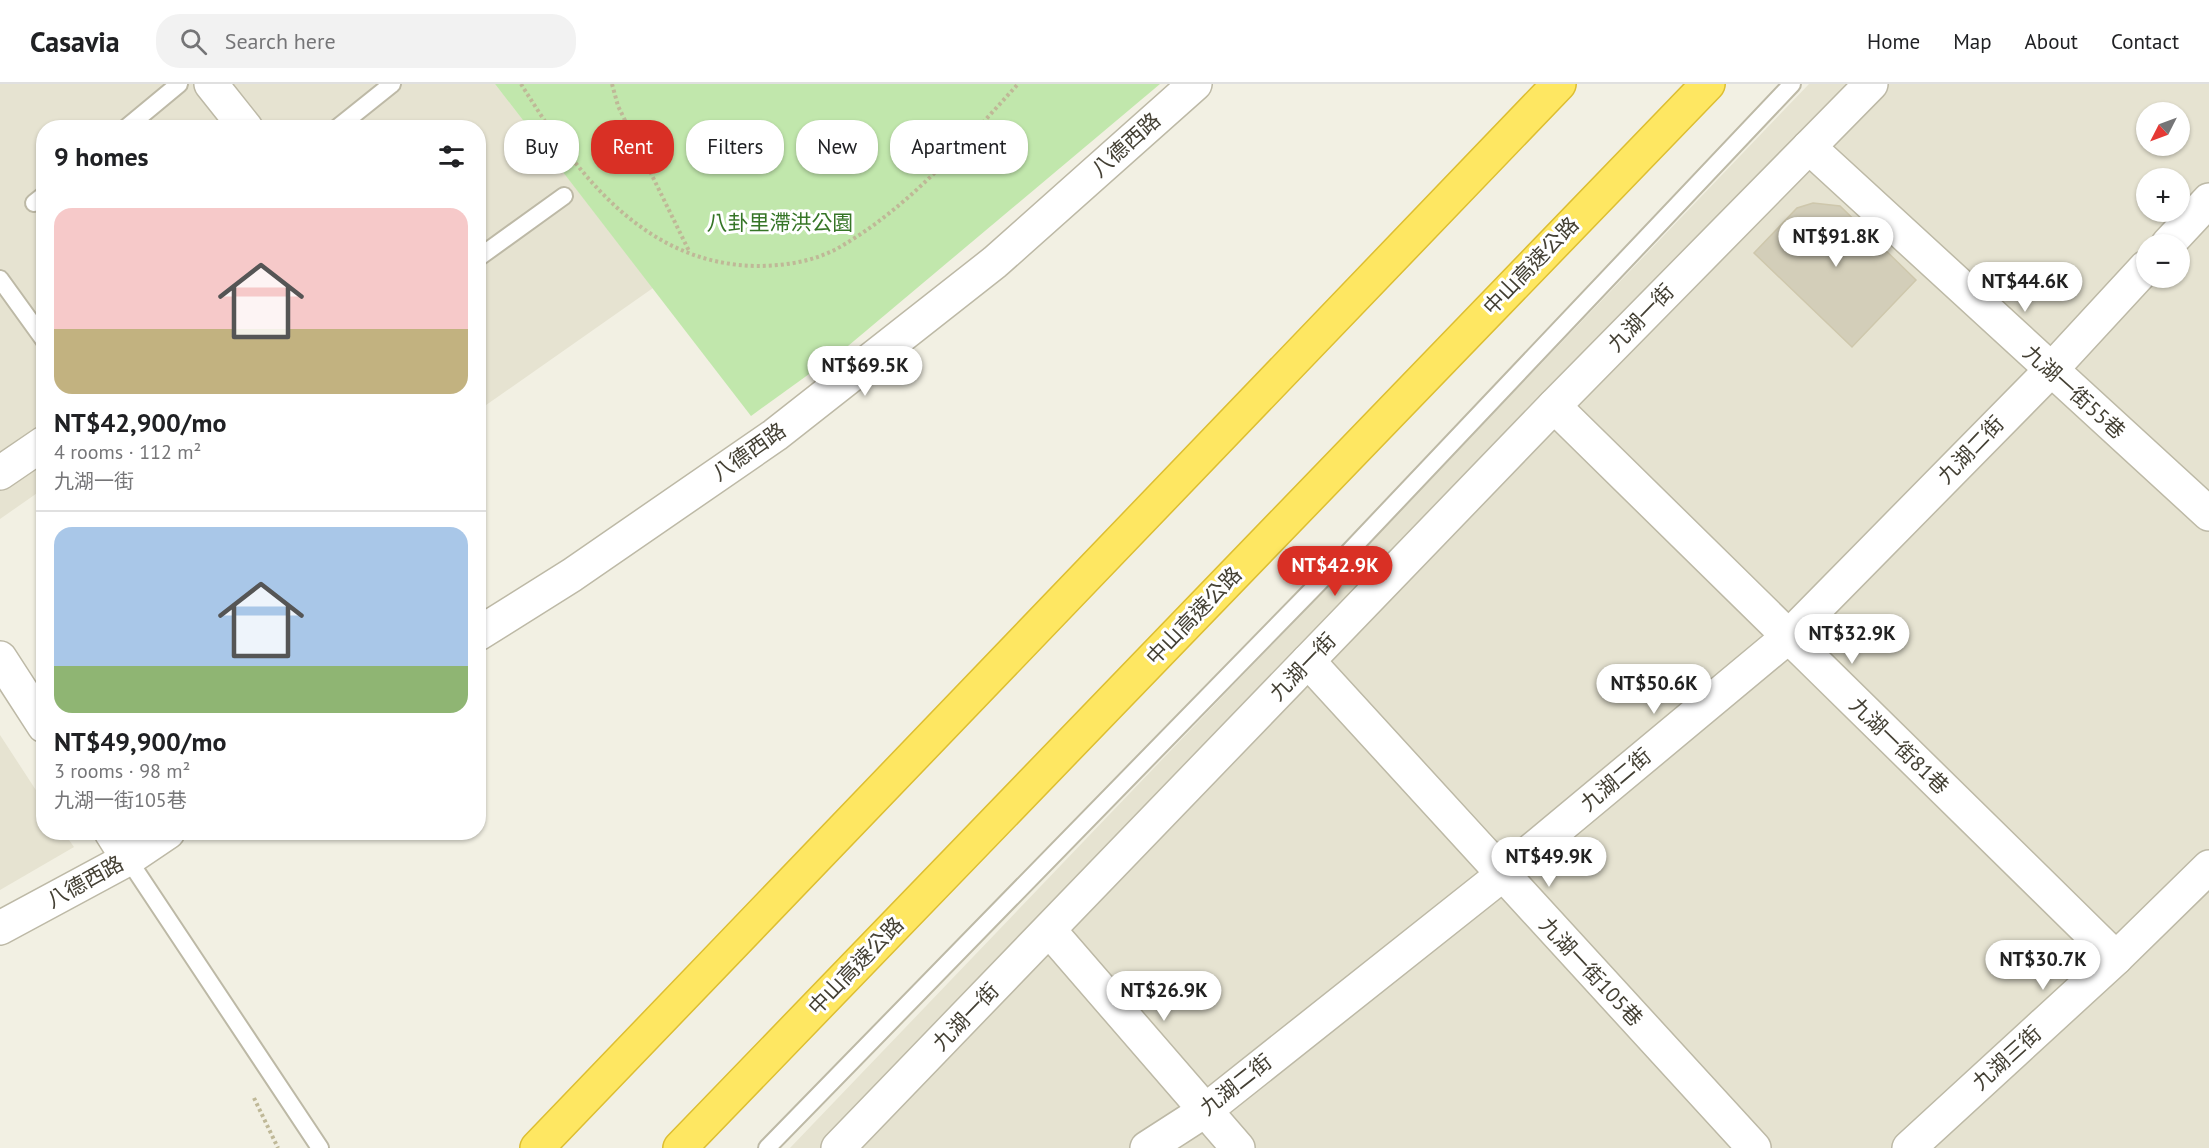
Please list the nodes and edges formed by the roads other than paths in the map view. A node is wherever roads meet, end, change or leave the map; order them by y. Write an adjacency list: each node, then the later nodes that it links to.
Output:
1 (179, 84): 9 (lane)
2 (212, 84): 10 (street)
3 (392, 84): 11 (lane)
4 (1195, 84): 25 (street, 八德西路)
5 (1559, 84): 39 (highway)
6 (1708, 84): 40 (highway, 中山高速公路)
7 (1792, 84): 41 (lane)
8 (1871, 84): 12 (street, 九湖一街)
9 (136, 120)
10 (240, 120)
11 (347, 120)
12 (1809, 147): 20 (street, 九湖一街55巷); 21 (street, 九湖一街)
13 (564, 196): 16 (lane)
14 (2209, 200): 15 (street)
15 (2177, 234)
16 (486, 252)
17 (2136, 278): 20 (street, 九湖二街)
18 (0, 279): 19 (lane)
19 (36, 329)
20 (2050, 370): 24 (street, 九湖一街55巷); 26 (street, 九湖二街)
21 (1554, 406): 26 (street, 九湖一街81巷); 28 (street, 九湖一街)
22 (36, 448): 23 (street)
23 (0, 473)
24 (2209, 514)
25 (486, 629)
26 (1788, 637): 33 (street, 九湖二街); 36 (street, 九湖一街81巷)
27 (0, 658): 29 (street)
28 (1308, 661): 33 (street, 九湖一街105巷); 35 (street, 九湖一街)
29 (36, 714)
30 (138, 840): 31 (street, 八德西路)
31 (119, 845): 34 (street, 八德西路); 38 (lane)
32 (2209, 867): 36 (street, 九湖三街)
33 (1502, 875): 37 (street, 九湖二街); 45 (street, 九湖一街105巷)
34 (0, 928)
35 (1050, 931): 37 (street); 42 (street, 九湖一街)
36 (2116, 958): 46 (street, 九湖三街)
37 (1206, 1110): 43 (street, 九湖二街); 44 (street)
38 (320, 1148)
39 (537, 1148)
40 (680, 1148)
41 (767, 1148)
42 (838, 1148)
43 (1147, 1148)
44 (1238, 1148)
45 (1754, 1148)
46 (1909, 1148)

